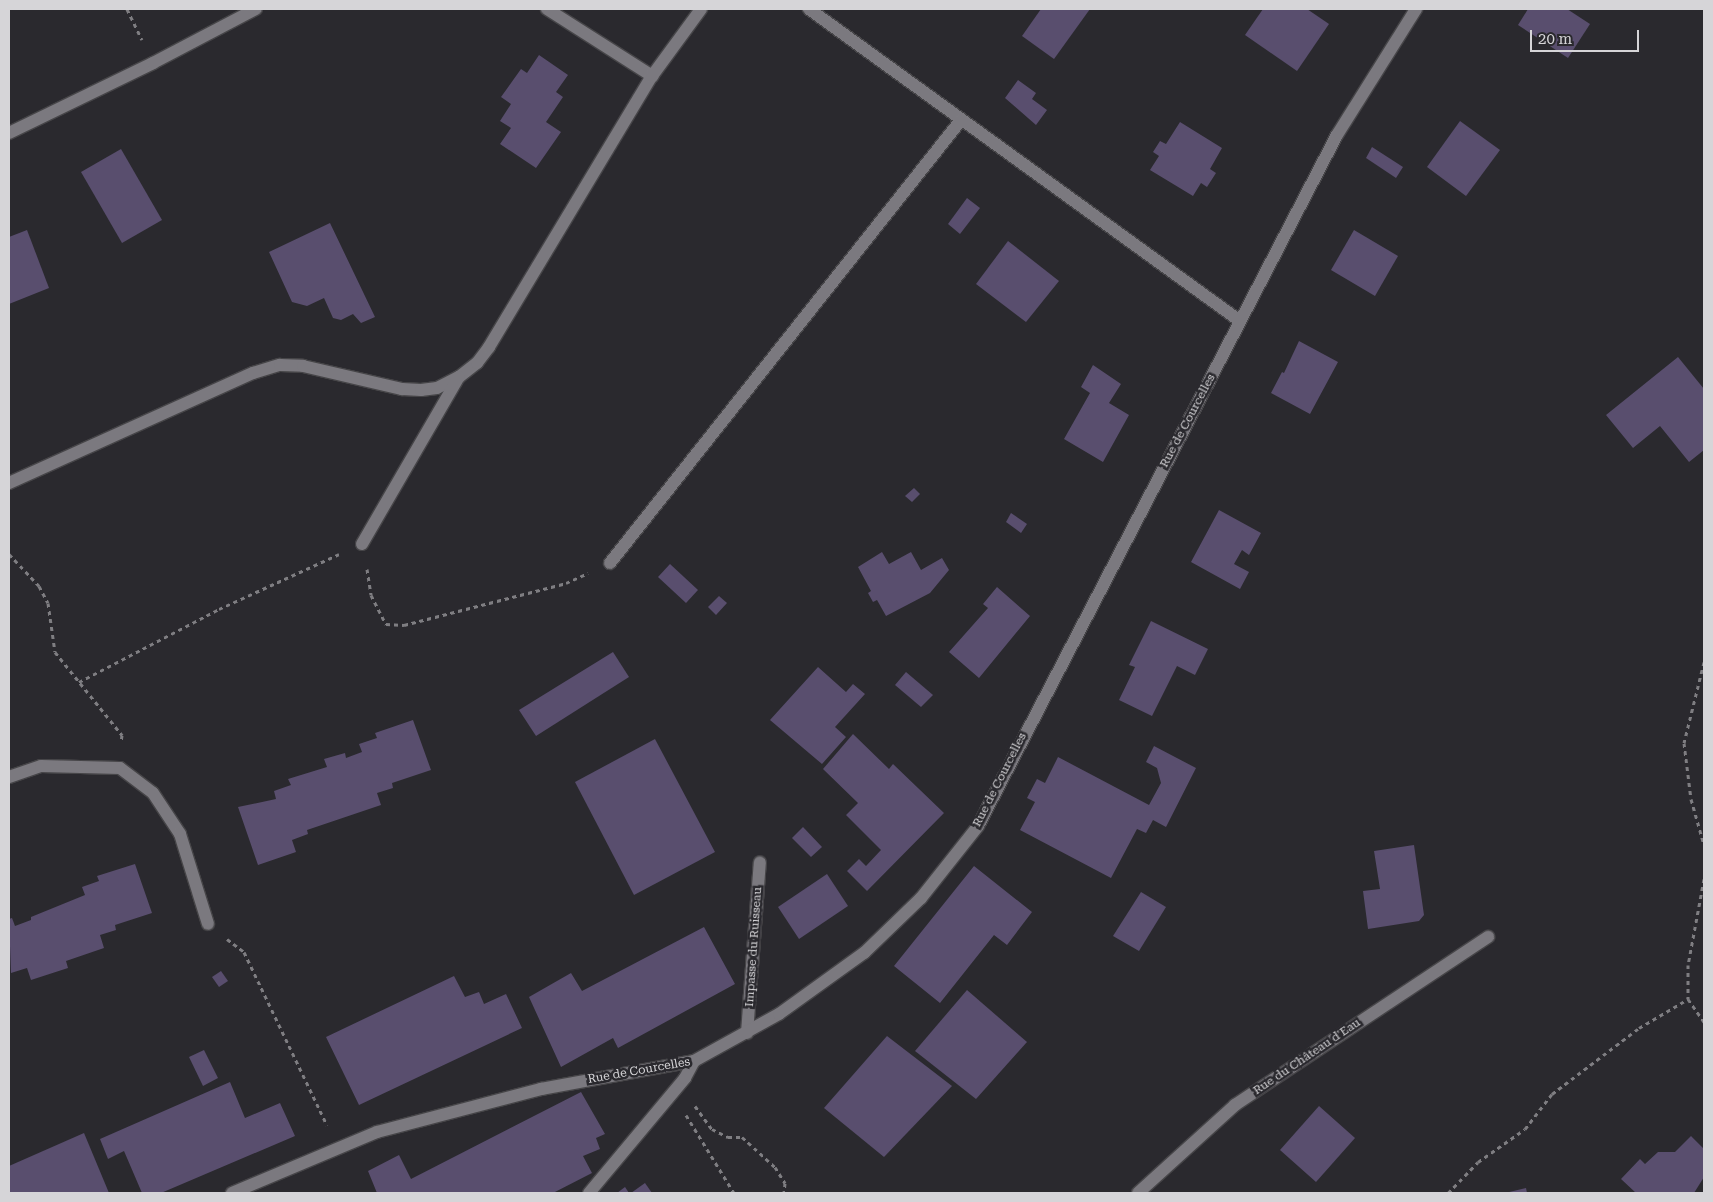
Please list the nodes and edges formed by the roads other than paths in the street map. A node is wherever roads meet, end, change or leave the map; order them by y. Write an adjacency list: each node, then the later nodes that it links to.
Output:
1 (256, 9): 8 (street)
2 (547, 9): 6 (street)
3 (701, 9): 6 (street)
4 (809, 9): 7 (street)
5 (1416, 9): 9 (street, Rue de Courcelles)
6 (652, 76): 10 (street)
7 (961, 120): 9 (street); 13 (street)
8 (9, 133)
9 (1240, 321): 18 (street, Rue de Courcelles)
10 (458, 377): 11 (street); 12 (street)
11 (9, 483)
12 (362, 544)
13 (610, 563)
14 (9, 777): 16 (street)
15 (760, 862): 18 (street, Impasse du Ruisseau)
16 (208, 924)
17 (1488, 937): 22 (street, Rue du Château d'Eau)
18 (747, 1033): 19 (street, Rue de Courcelles)
19 (694, 1061): 20 (street, Rue de Courcelles); 21 (street)
20 (232, 1193)
21 (589, 1193)
22 (1138, 1193)

